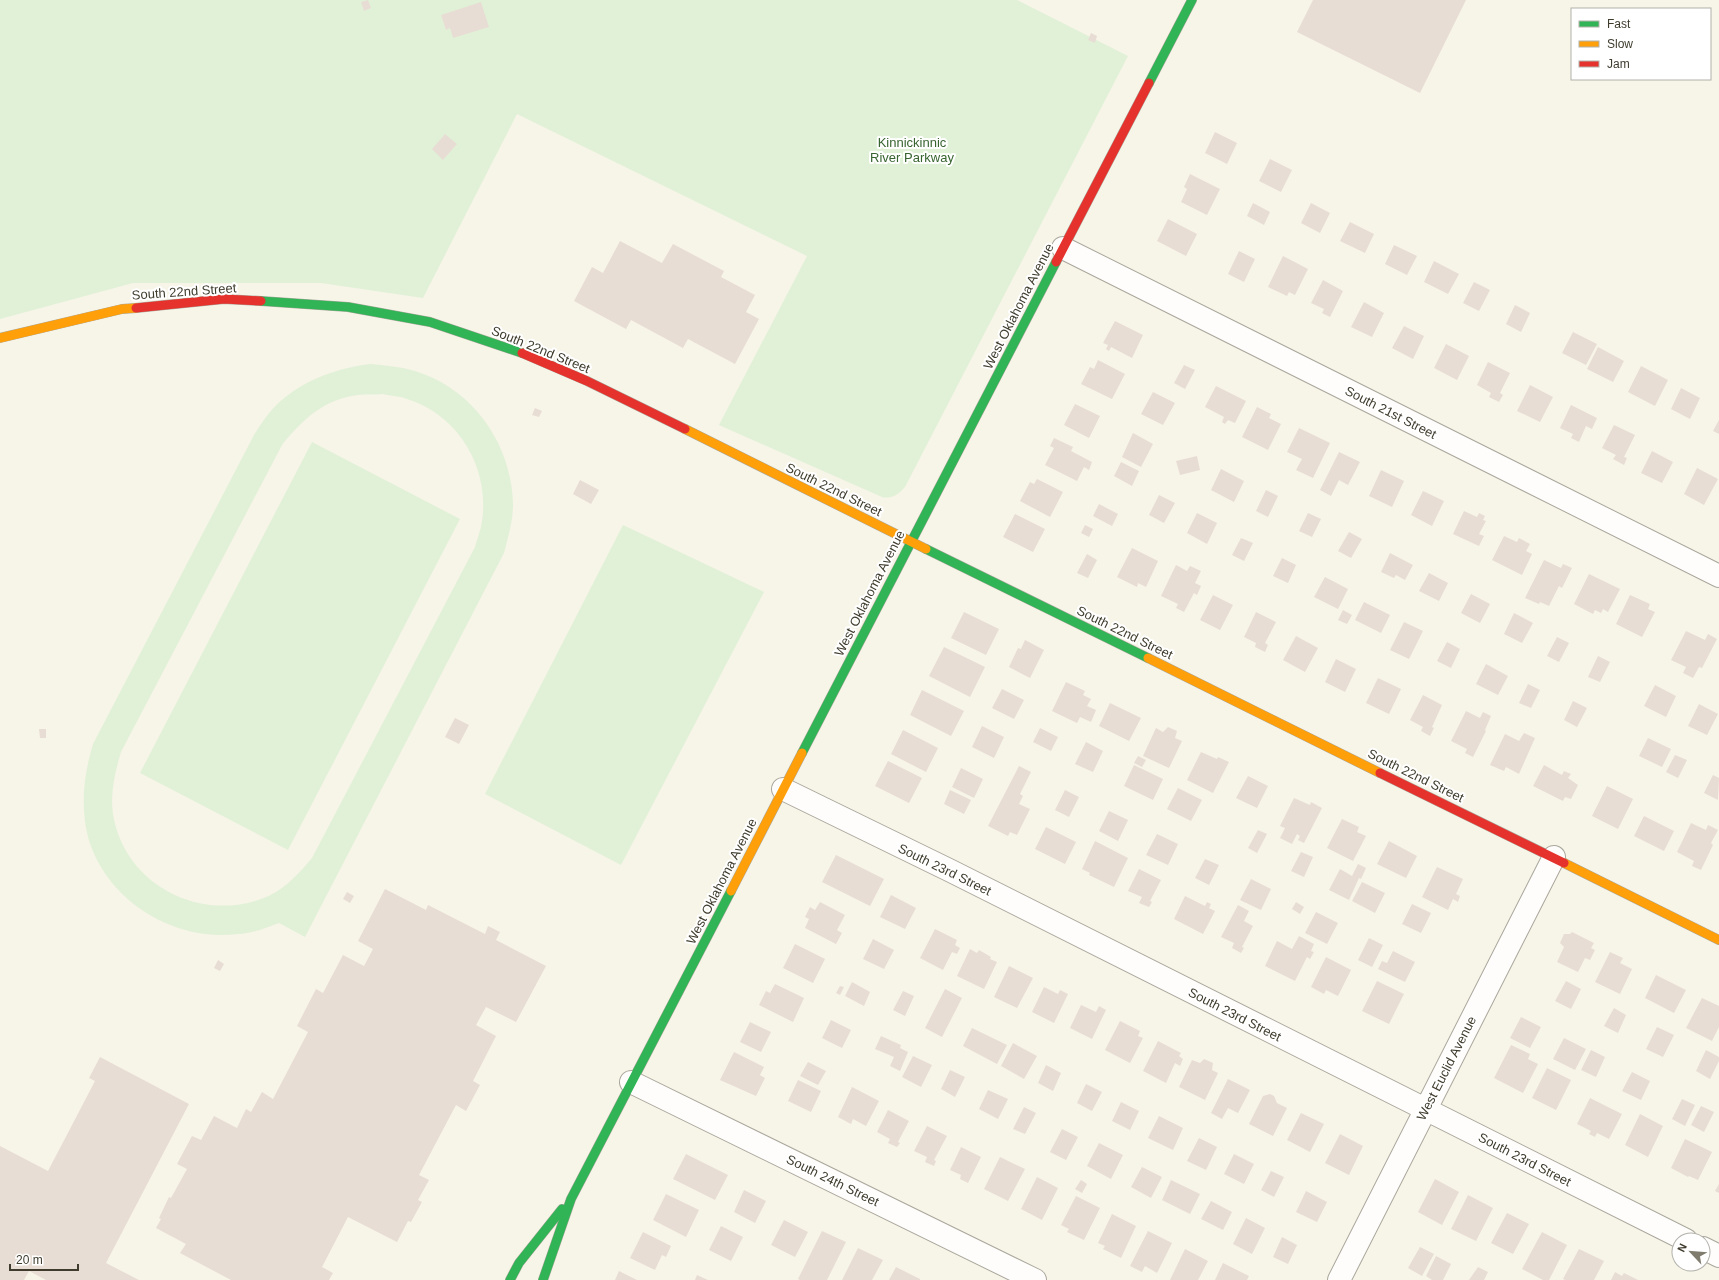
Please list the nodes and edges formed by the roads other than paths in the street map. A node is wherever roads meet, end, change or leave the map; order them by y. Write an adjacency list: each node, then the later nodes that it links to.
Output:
1 (1192, 0): 2 (street, West Oklahoma Avenue)
2 (1063, 248): 4 (street, West Oklahoma Avenue); 5 (street, South 21st Street)
3 (0, 338): 4 (street, South 22nd Street)
4 (910, 542): 6 (street, West Oklahoma Avenue); 7 (street, South 22nd Street)
5 (1719, 576)
6 (783, 789): 9 (street, West Oklahoma Avenue); 10 (street, South 23rd Street)
7 (1554, 857): 8 (street, South 22nd Street); 10 (street, West Euclid Avenue)
8 (1719, 940)
9 (631, 1082): 11 (street, West Oklahoma Avenue); 15 (street, South 24th Street)
10 (1424, 1110): 12 (street, South 23rd Street); 16 (street, West Euclid Avenue)
11 (571, 1199): 13 (street, West Oklahoma Avenue); 14 (street, West Oklahoma Avenue)
12 (1671, 1233)
13 (510, 1280)
14 (544, 1280)
15 (1035, 1280)
16 (1339, 1280)

